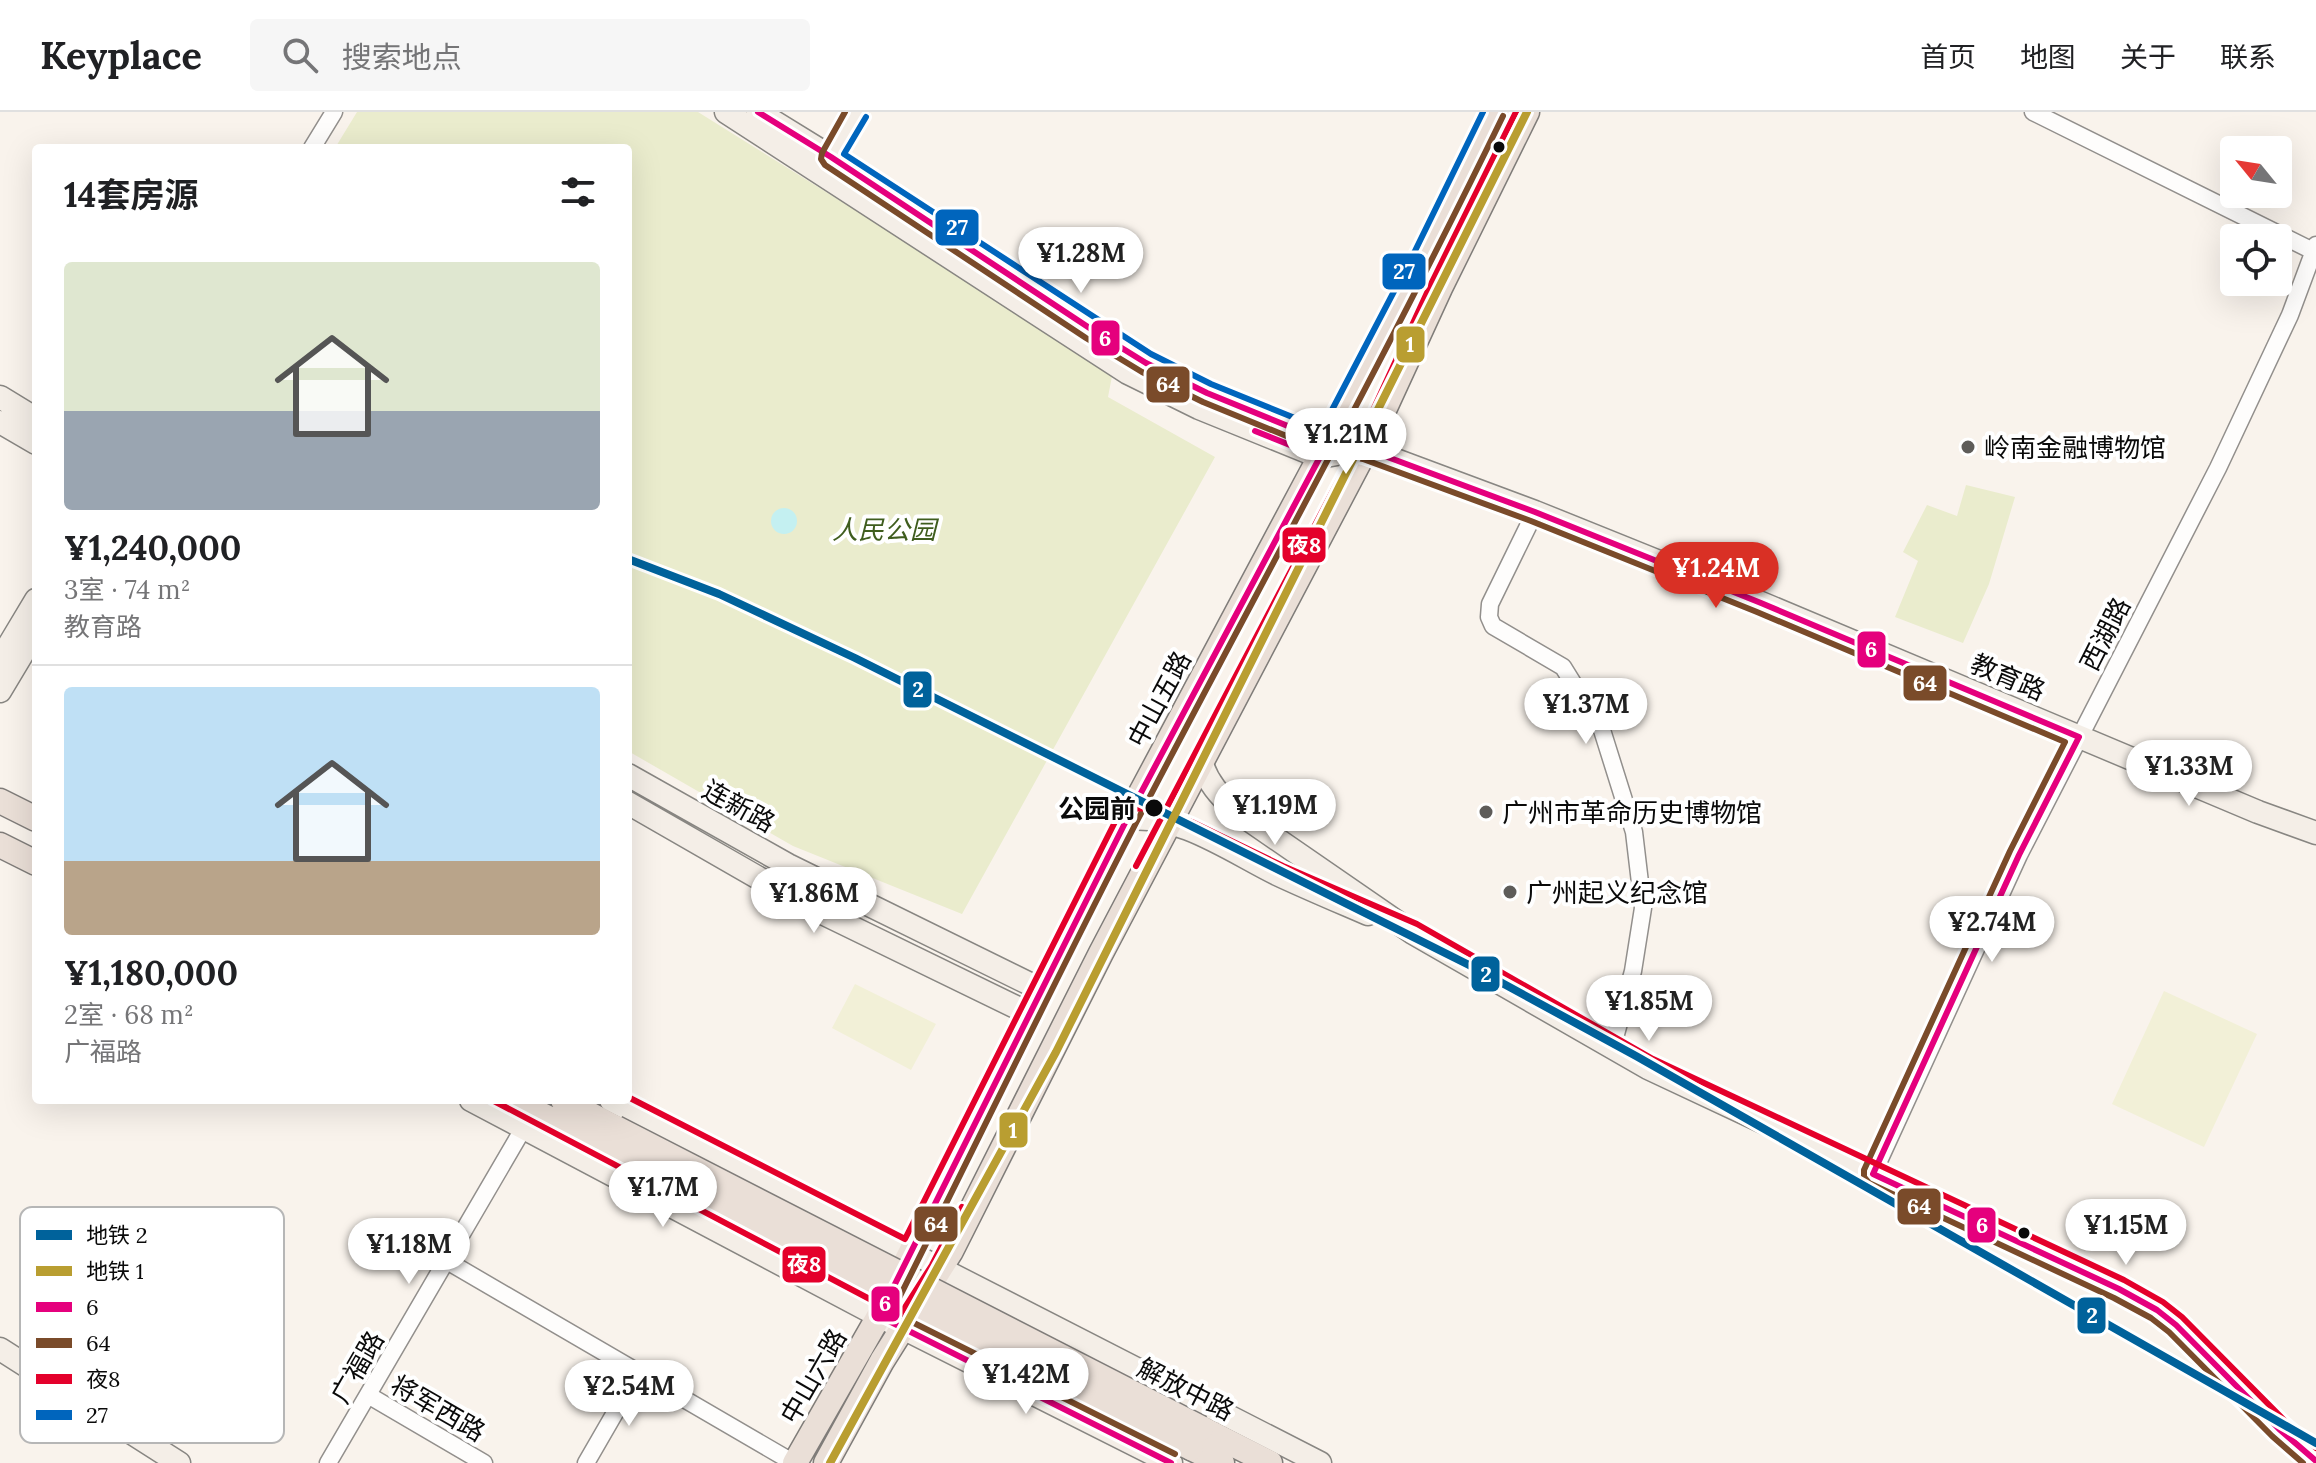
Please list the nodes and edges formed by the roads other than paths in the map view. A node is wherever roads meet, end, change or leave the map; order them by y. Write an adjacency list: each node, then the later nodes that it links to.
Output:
1 (334, 112): 9 (street)
2 (726, 112): 10 (street)
3 (758, 112): 10 (street)
4 (843, 112): 10 (street)
5 (857, 112): 10 (street)
6 (1494, 112): 16 (main road, 中山五路)
7 (1527, 112): 17 (main road)
8 (2033, 112): 11 (street)
9 (314, 144)
10 (822, 159): 16 (street, 教育路)
11 (2314, 248): 23 (street, 西湖路)
12 (0, 397): 13 (street)
13 (32, 417)
14 (0, 422): 15 (street)
15 (32, 441)
16 (1324, 449): 17 (street, 教育路); 29 (main road, 中山五路)
17 (1366, 449): 18 (street, 教育路); 24 (main road)
18 (1535, 512): 23 (street, 教育路); 37 (street)
19 (32, 607): 21 (street)
20 (32, 638): 22 (street)
21 (0, 660)
22 (0, 691)
23 (2079, 737): 31 (street, 教育路); 44 (street, 西湖路)
24 (1201, 761): 30 (main road); 34 (street)
25 (632, 777): 35 (street, 连新路)
26 (0, 801): 28 (main road)
27 (632, 805): 36 (street, 连新路)
28 (32, 817)
29 (1127, 819): 30 (street); 35 (main road, 中山五路)
30 (1169, 823): 34 (street); 46 (main road)
31 (2316, 833)
32 (0, 845): 33 (main road)
33 (32, 861)
34 (1413, 933): 37 (street)
35 (1040, 989): 36 (main road, 中山五路)
36 (1028, 1013): 47 (main road, 中山五路)
37 (1612, 1049): 44 (street)
38 (478, 1104): 42 (street)
39 (522, 1104): 43 (main road)
40 (568, 1104): 43 (main road)
41 (618, 1104): 47 (street)
42 (523, 1129): 45 (street, 广福路); 48 (street)
43 (611, 1138): 47 (main road, 解放中路, bridge)
44 (1873, 1174): 56 (street)
45 (447, 1261): 52 (street); 53 (street, 广福路)
46 (941, 1270): 47 (street); 49 (main road); 66 (street)
47 (904, 1276): 48 (main road, 中山五路); 54 (main road, 解放中路, bridge)
48 (879, 1316): 49 (street); 61 (main road, 中山六路)
49 (903, 1328): 62 (main road, 中山六路); 63 (street)
50 (0, 1349): 51 (street)
51 (20, 1362)
52 (638, 1373): 60 (street); 61 (street)
53 (368, 1395): 58 (street, 广福路); 59 (street, 将军西路)
54 (1196, 1438): 64 (main road, 解放中路); 65 (main road, 解放中路)
55 (148, 1443): 57 (street)
56 (2316, 1461)
57 (179, 1463)
58 (328, 1463)
59 (484, 1463)
60 (586, 1463)
61 (794, 1463)
62 (826, 1463)
63 (1171, 1463)
64 (1222, 1463)
65 (1270, 1463)
66 (1320, 1463)

